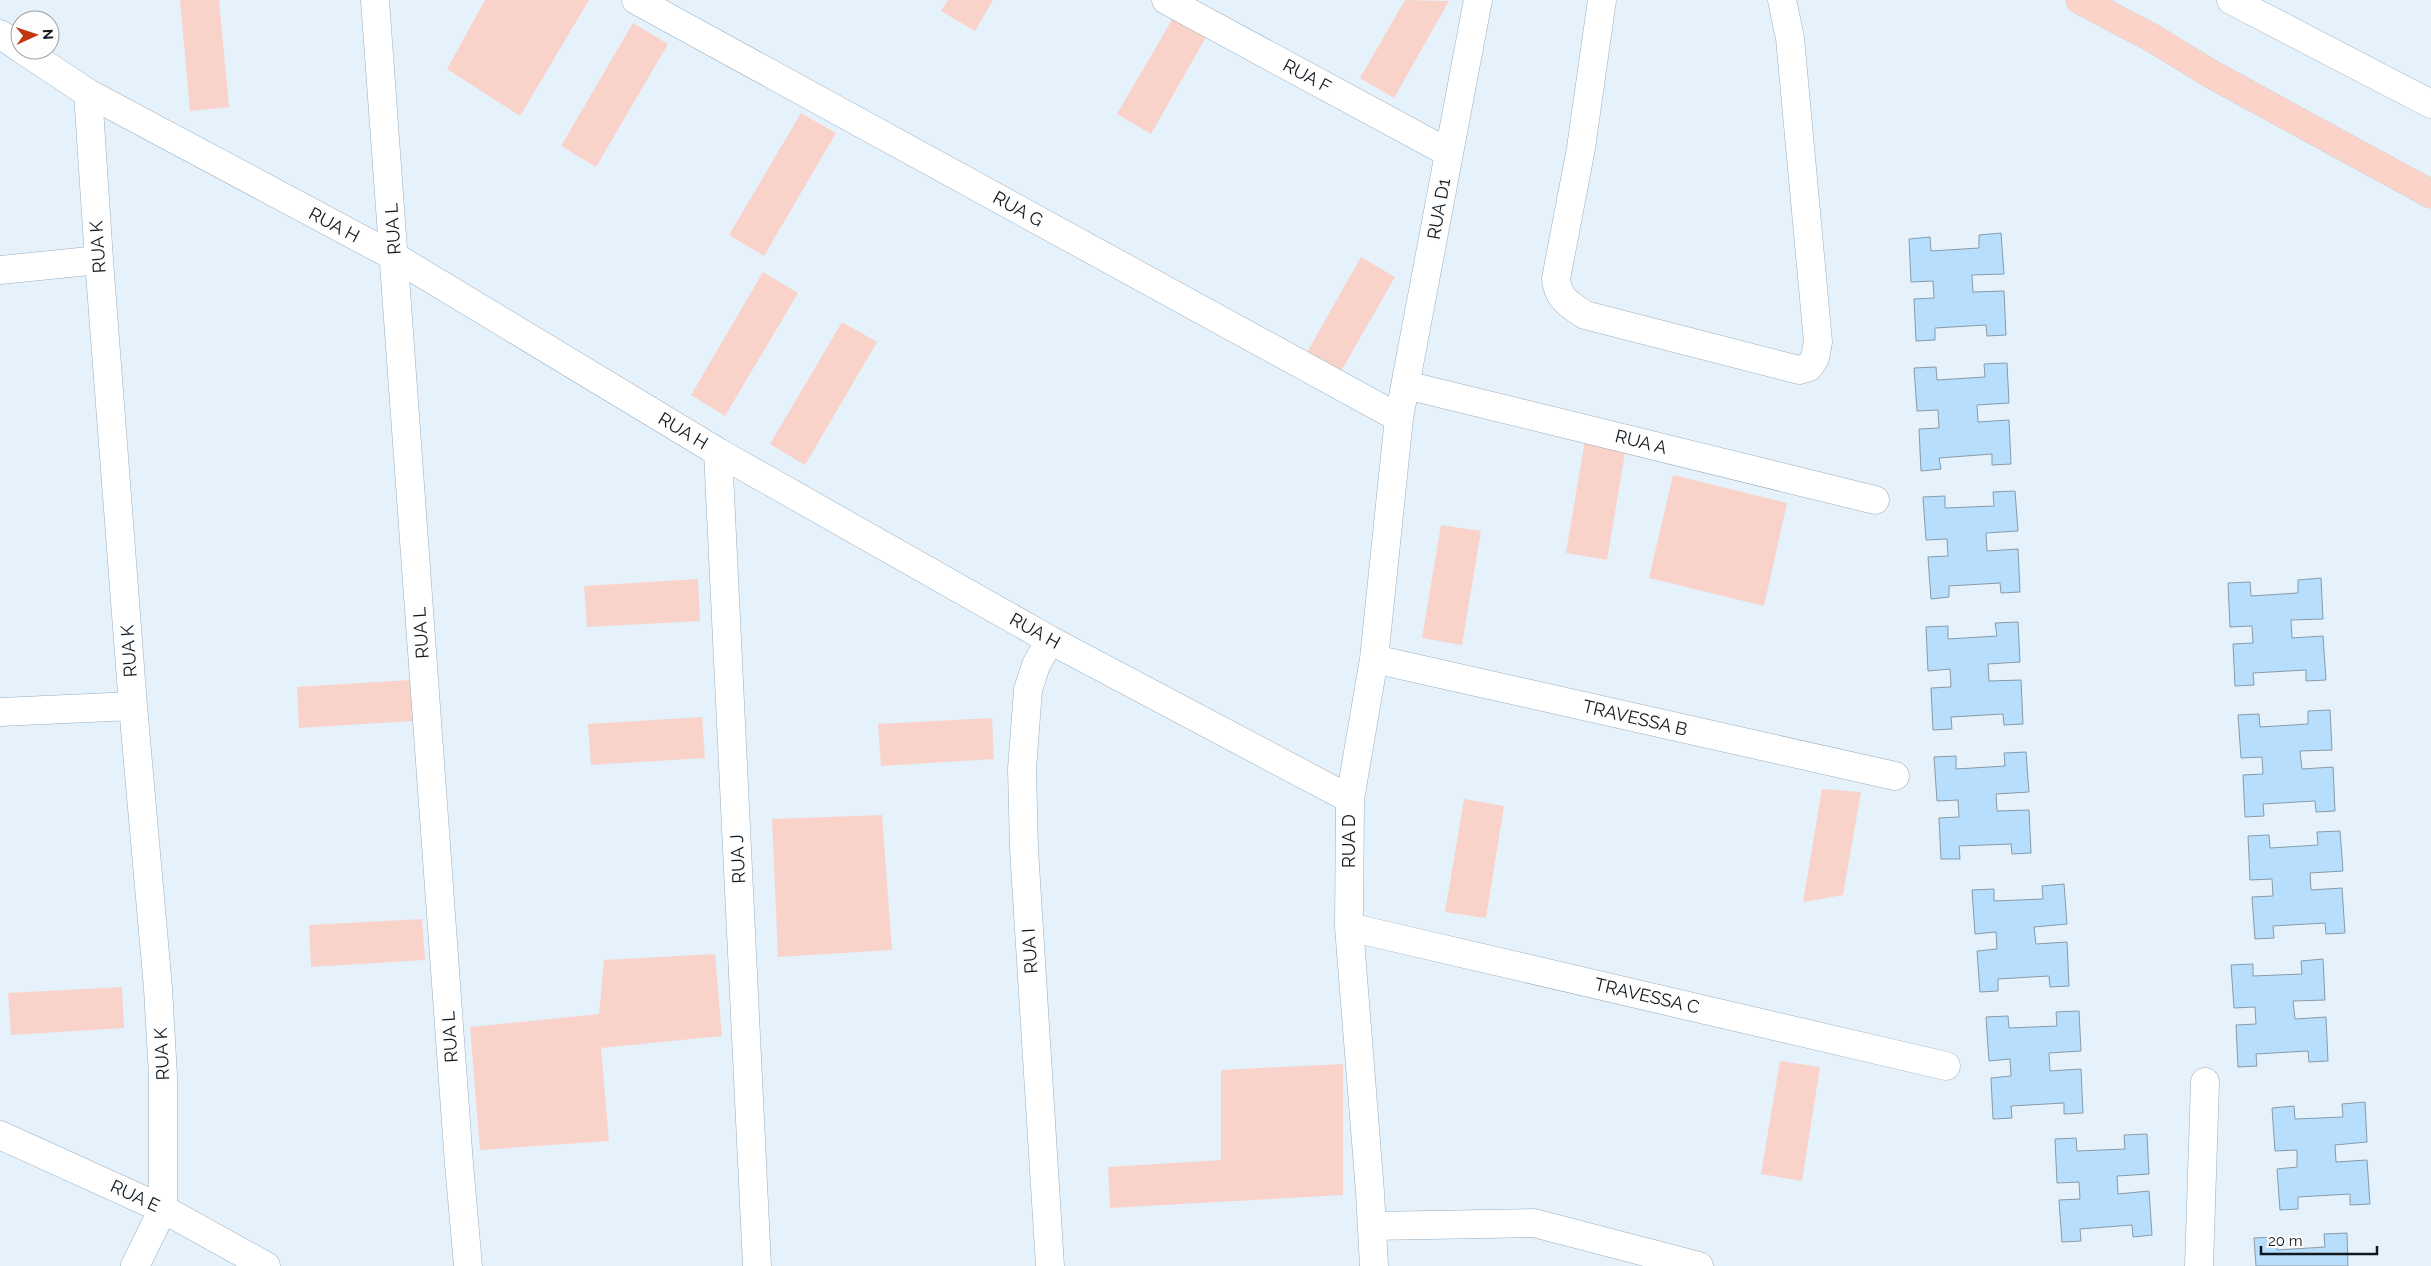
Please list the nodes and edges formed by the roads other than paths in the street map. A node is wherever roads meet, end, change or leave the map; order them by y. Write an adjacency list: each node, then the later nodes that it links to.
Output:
1 (375, 0): 14 (street, RUA L)
2 (636, 0): 18 (street, RUA G)
3 (1166, 0): 12 (street, RUA F)
4 (1478, 0): 12 (street, RUA D1)
5 (1602, 0): 6 (street)
6 (1782, 0)
7 (2080, 0): 13 (main road)
8 (2231, 0): 11 (street)
9 (38, 60): 10 (street, RUA H)
10 (88, 92): 14 (street, RUA H); 15 (street, RUA K)
11 (2431, 104)
12 (1449, 153): 17 (street, RUA D1)
13 (2431, 194)
14 (395, 257): 19 (street, RUA H); 35 (street, RUA L)
15 (99, 260): 16 (street); 23 (street, RUA K)
16 (0, 270)
17 (1406, 385): 18 (street, RUA D1); 20 (street, RUA A)
18 (1400, 418): 22 (street, RUA D)
19 (718, 452): 21 (street, RUA H); 36 (street, RUA J)
20 (1875, 500)
21 (1050, 640): 26 (street, RUA H); 37 (street, RUA I)
22 (1374, 660): 25 (street, TRAVESSA B); 26 (street, RUA D)
23 (133, 706): 24 (street); 31 (street, RUA K)
24 (0, 712)
25 (1895, 776)
26 (1350, 799): 27 (street, RUA D)
27 (1349, 927): 28 (street, TRAVESSA C); 32 (street, RUA D)
28 (1946, 1066)
29 (2205, 1082): 40 (street)
30 (0, 1135): 31 (street, RUA E)
31 (163, 1208): 33 (street); 34 (street, RUA E)
32 (1372, 1226): 38 (street, RUA D); 39 (street)
33 (135, 1266)
34 (266, 1266)
35 (468, 1266)
36 (757, 1266)
37 (1050, 1266)
38 (1374, 1266)
39 (1699, 1266)
40 (2199, 1266)

